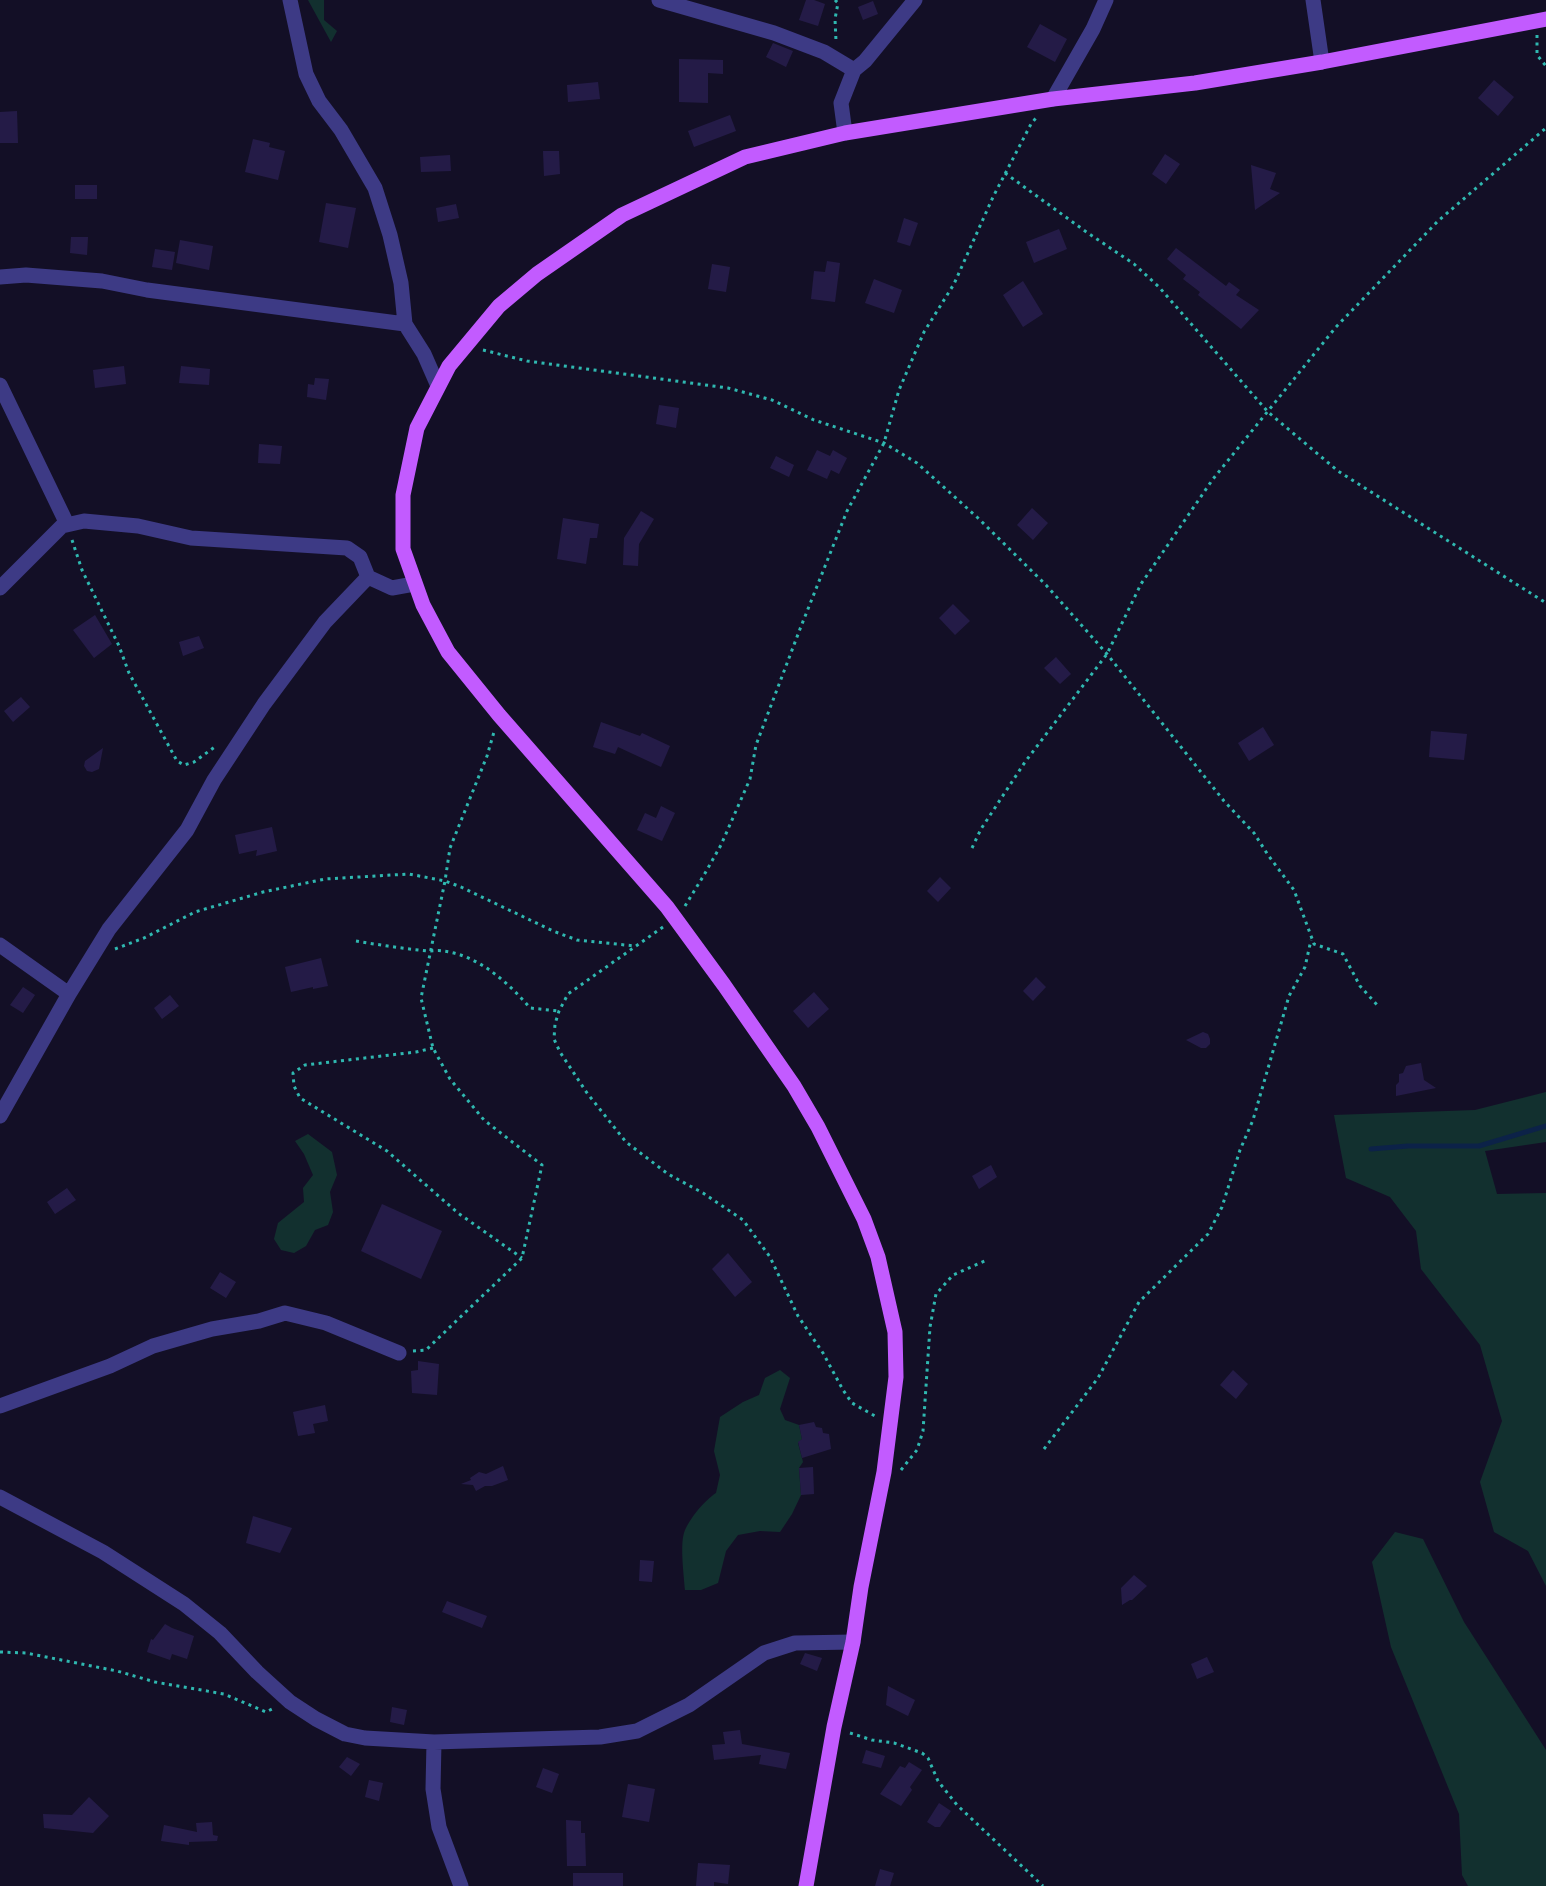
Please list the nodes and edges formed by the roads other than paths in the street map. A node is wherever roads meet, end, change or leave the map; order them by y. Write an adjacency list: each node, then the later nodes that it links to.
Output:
1 (290, 0): 12 (street)
2 (659, 0): 8 (street)
3 (915, 0): 8 (street)
4 (1106, 0): 9 (street)
5 (1313, 0): 7 (street)
6 (1542, 20): 7 (main road)
7 (1322, 62): 9 (main road)
8 (854, 70): 10 (street)
9 (1053, 99): 10 (main road)
10 (845, 132): 14 (main road)
11 (0, 277): 12 (street)
12 (405, 324): 14 (street)
13 (0, 385): 15 (street)
14 (438, 386): 17 (main road)
15 (67, 524): 16 (street); 18 (street)
16 (368, 576): 17 (street); 20 (street)
17 (414, 584): 25 (main road)
18 (0, 588)
19 (0, 945): 20 (street)
20 (69, 994): 21 (street)
21 (0, 1116)
22 (399, 1353): 23 (street)
23 (0, 1406)
24 (0, 1497): 26 (street)
25 (853, 1642): 26 (street); 28 (main road)
26 (434, 1742): 27 (street)
27 (460, 1886)
28 (806, 1886)

